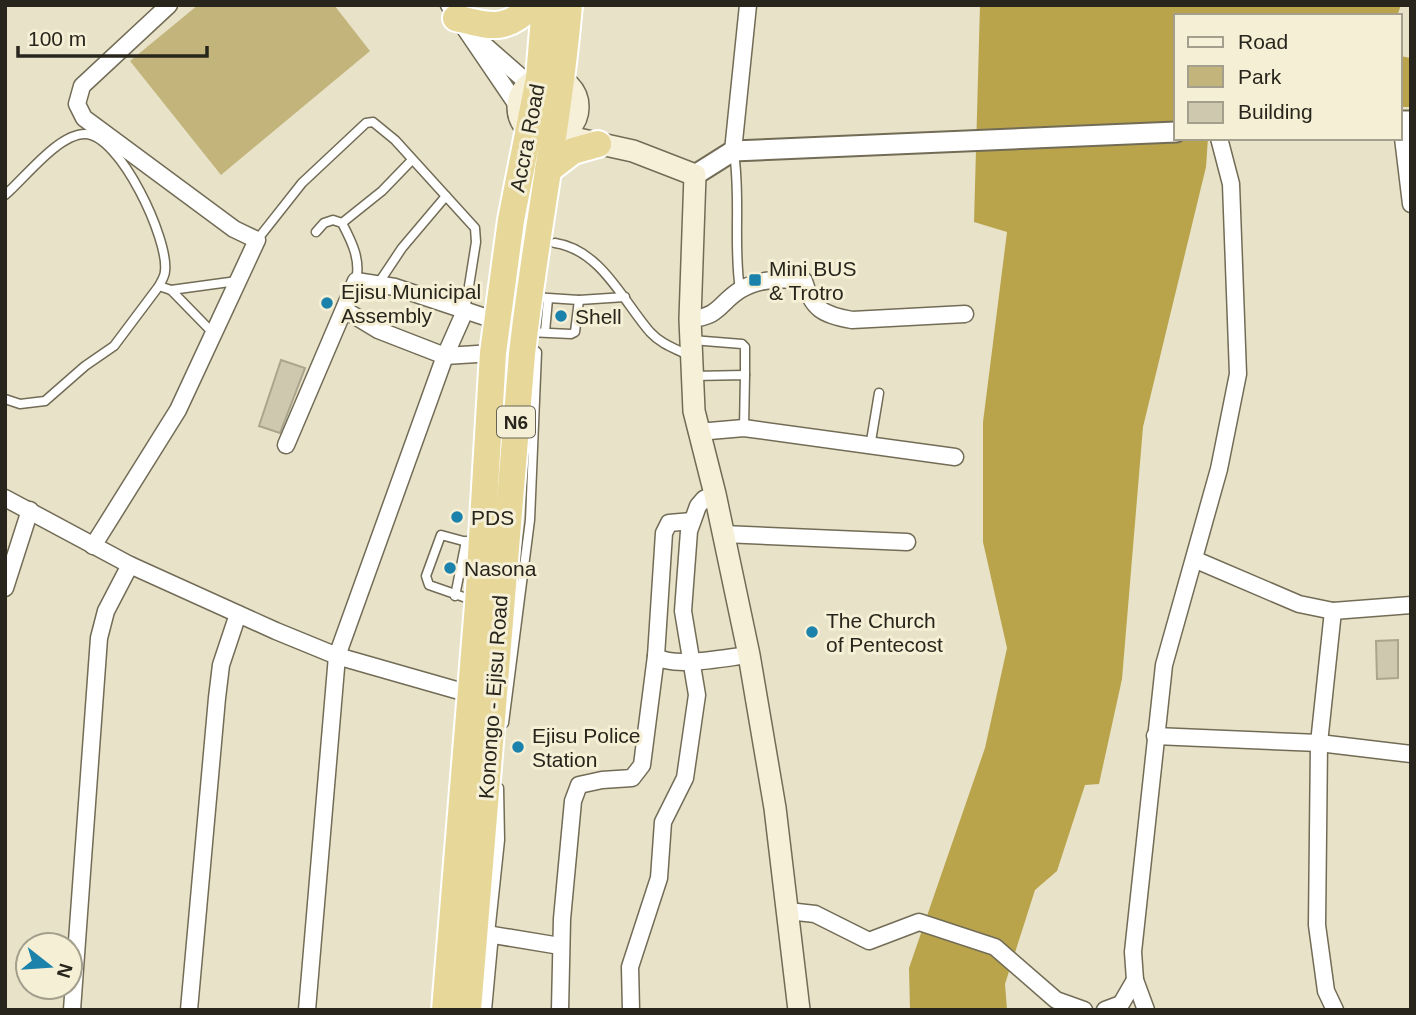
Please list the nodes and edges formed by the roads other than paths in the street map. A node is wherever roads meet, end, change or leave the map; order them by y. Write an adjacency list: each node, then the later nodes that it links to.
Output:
1 (169, 5): 25 (street)
2 (532, 5): 6 (highway)
3 (545, 5): 7 (highway, Accra Road / N6)
4 (569, 5): 7 (highway, Konongo - Ejisu Road / N6)
5 (748, 5): 16 (street)
6 (455, 16): 7 (street); 9 (street)
7 (543, 81): 8 (main road); 9 (highway, Accra Road / N6); 12 (highway, Konongo - Ejisu Road / N6)
8 (578, 109): 12 (main road, Konongo - Ejisu Road); 15 (main road)
9 (524, 119): 12 (main road); 27 (highway, Accra Road / N6)
10 (1404, 121): 22 (street)
11 (1174, 132): 16 (street)
12 (558, 135): 14 (main road); 18 (highway, Konongo - Ejisu Road / N6)
13 (1220, 140): 62 (street)
14 (598, 144): 15 (main road); 18 (highway)
15 (633, 151): 19 (main road)
16 (733, 151): 19 (street); 33 (lane)
17 (411, 161): 21 (lane); 23 (lane); 25 (lane)
18 (548, 170): 34 (highway, Konongo - Ejisu Road / N6)
19 (695, 175): 43 (main road)
20 (5, 195): 31 (lane)
21 (446, 196): 30 (lane); 38 (lane)
22 (1411, 204)
23 (342, 223): 24 (lane); 29 (lane)
24 (316, 232)
25 (257, 240): 28 (street)
26 (555, 243): 35 (lane)
27 (503, 270): 40 (highway, Konongo - Ejisu Road / N6)
28 (240, 281): 32 (lane); 41 (street)
29 (356, 281): 30 (street); 37 (street)
30 (378, 284): 38 (street)
31 (159, 286): 32 (lane); 48 (lane)
32 (172, 290): 41 (lane)
33 (740, 290): 39 (street); 43 (street)
34 (538, 298): 36 (lane); 42 (highway, Konongo - Ejisu Road / N6)
35 (625, 298): 36 (lane); 43 (lane)
36 (579, 300): 42 (lane)
37 (345, 310): 45 (street); 51 (street)
38 (465, 311): 40 (street); 45 (street)
39 (965, 314)
40 (497, 321): 44 (highway, Konongo - Ejisu Road / N6)
41 (213, 333): 61 (street)
42 (531, 336): 74 (lane); 79 (highway, Konongo - Ejisu Road / N6)
43 (691, 348): 46 (lane); 46 (lane); 50 (main road)
44 (493, 353): 45 (street); 60 (highway, Konongo - Ejisu Road / N6)
45 (445, 356): 70 (street)
46 (745, 375): 49 (lane)
47 (879, 393): 52 (lane)
48 (5, 399)
49 (744, 428): 50 (street); 52 (street)
50 (698, 432): 54 (main road)
51 (286, 444)
52 (870, 447): 53 (street)
53 (955, 457)
54 (715, 494): 57 (street); 58 (main road)
55 (5, 498): 56 (street)
56 (30, 510): 61 (street); 64 (street)
57 (692, 521): 71 (street); 72 (street)
58 (723, 534): 59 (street); 69 (main road)
59 (907, 542)
60 (474, 543): 65 (highway, Konongo - Ejisu Road / N6); 65 (lane)
61 (93, 546): 63 (street)
62 (1196, 560): 67 (street); 75 (street)
63 (130, 565): 68 (street); 82 (street)
64 (5, 588)
65 (467, 599): 73 (highway, Konongo - Ejisu Road / N6)
66 (1411, 605): 67 (street)
67 (1333, 611): 76 (street)
68 (238, 614): 70 (street); 83 (street)
69 (749, 655): 72 (street); 78 (main road)
70 (337, 656): 73 (street); 84 (street)
71 (656, 656): 72 (street); 80 (street)
72 (691, 661): 89 (street)
73 (470, 694): 85 (highway, Konongo - Ejisu Road / N6)
74 (503, 736)
75 (1155, 736): 76 (street); 81 (street)
76 (1319, 743): 77 (street); 94 (street)
77 (1411, 754)
78 (788, 911): 90 (main road); 91 (street)
79 (483, 933): 80 (street); 86 (highway, Konongo - Ejisu Road / N6); 87 (street)
80 (560, 946): 88 (street)
81 (1135, 981): 92 (street); 93 (street)
82 (72, 1010)
83 (189, 1010)
84 (307, 1010)
85 (444, 1010)
86 (468, 1010)
87 (483, 1010)
88 (559, 1010)
89 (631, 1010)
90 (799, 1010)
91 (1084, 1010)
92 (1105, 1010)
93 (1146, 1010)
94 (1335, 1010)

